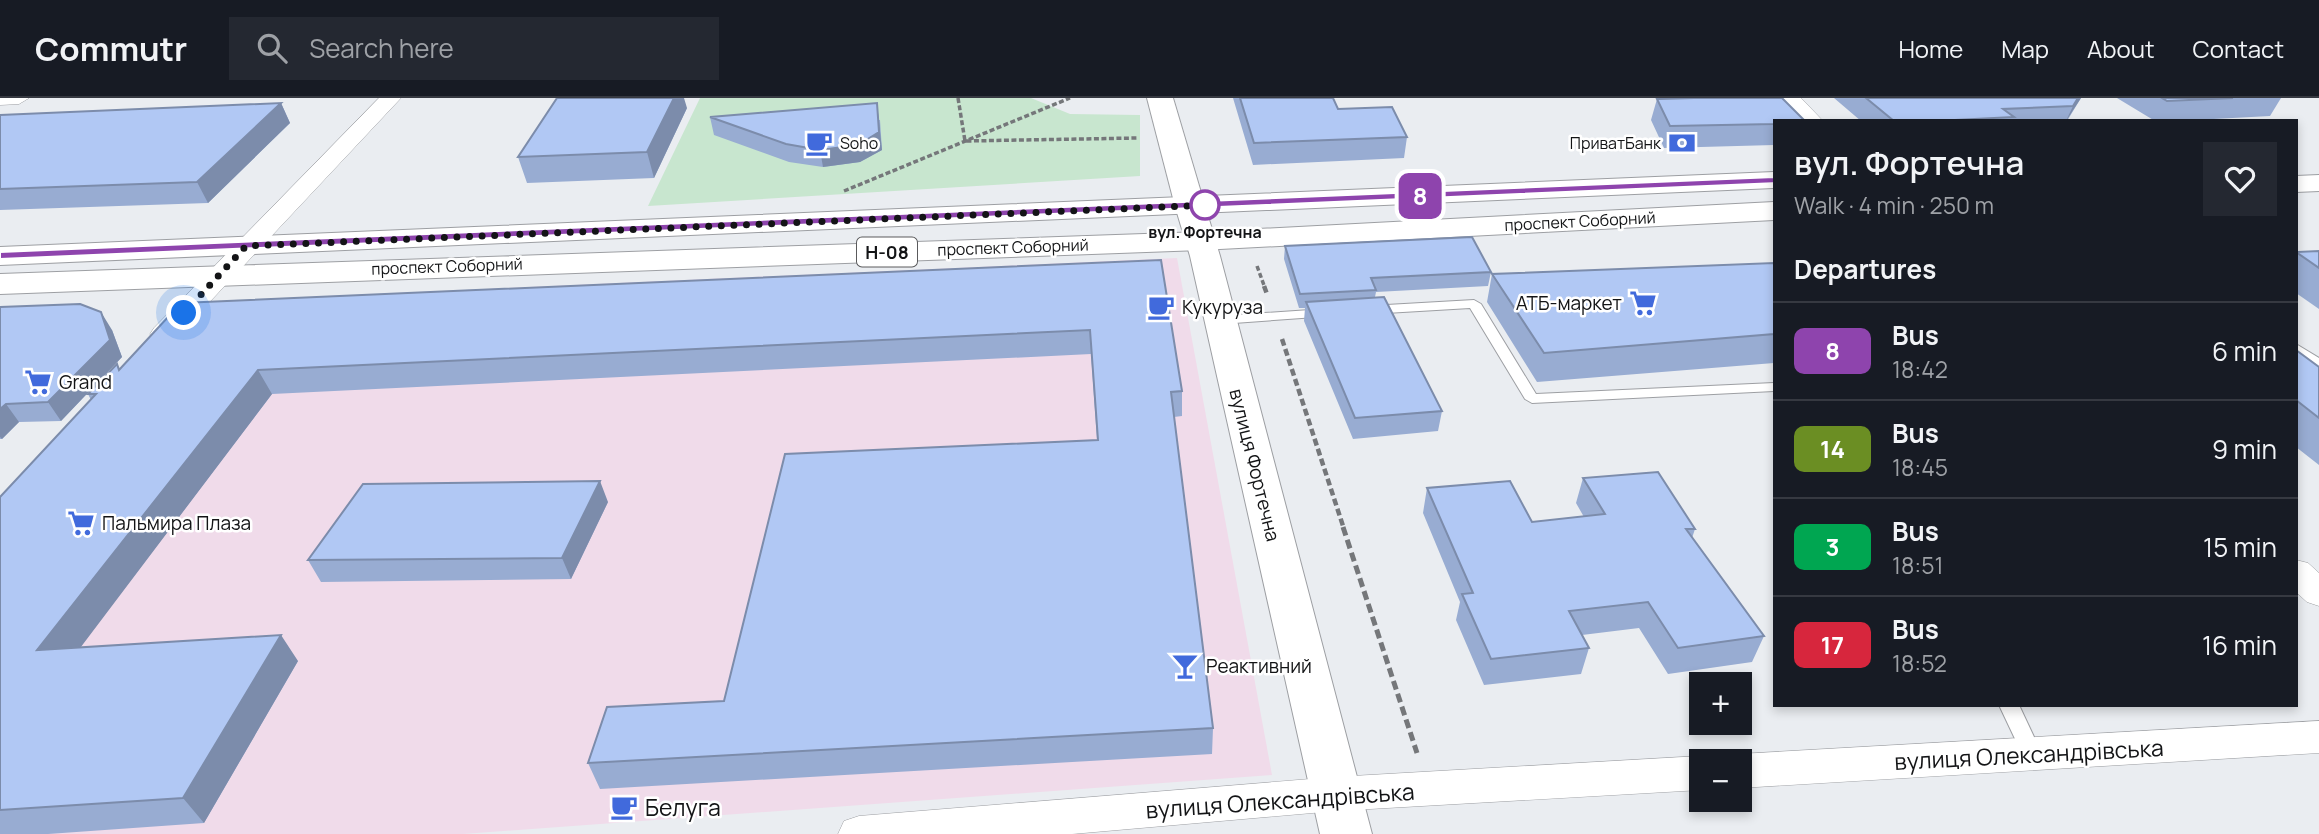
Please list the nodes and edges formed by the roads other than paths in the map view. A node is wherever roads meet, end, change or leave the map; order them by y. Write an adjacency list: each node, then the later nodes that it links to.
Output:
1 (19, 98): 5 (street)
2 (391, 98): 14 (street)
3 (1160, 98): 13 (main road, вулиця Фортечна)
4 (1789, 98): 6 (street)
5 (0, 99)
6 (1812, 119)
7 (2319, 158): 8 (main road)
8 (2298, 159)
9 (1773, 180): 13 (main road, проспект Соборний / Н-08)
10 (2319, 183): 11 (main road)
11 (2298, 184)
12 (1773, 211): 13 (main road, проспект Соборний / Н-08)
13 (1195, 224): 14 (main road, проспект Соборний / Н-08); 16 (main road, проспект Соборний / Н-08); 18 (main road, вулиця Фортечна)
14 (246, 246): 15 (main road, проспект Соборний / Н-08); 16 (street)
15 (0, 256)
16 (220, 274): 17 (main road, проспект Соборний / Н-08); 20 (street)
17 (0, 284)
18 (1220, 320): 22 (lane); 30 (main road, вулиця Фортечна)
19 (2298, 349): 21 (lane)
20 (144, 355)
21 (2319, 365)
22 (1773, 387)
23 (2298, 574): 24 (street)
24 (2319, 593)
25 (2010, 707): 27 (lane)
26 (2319, 737): 27 (street, вулиця Олександрівська)
27 (2032, 754): 28 (street, вулиця Олександрівська)
28 (1752, 770)
29 (1689, 774): 30 (street, вулиця Олександрівська)
30 (1335, 794): 31 (street, вулиця Олександрівська); 32 (main road, вулиця Фортечна)
31 (859, 834)
32 (1346, 834)

